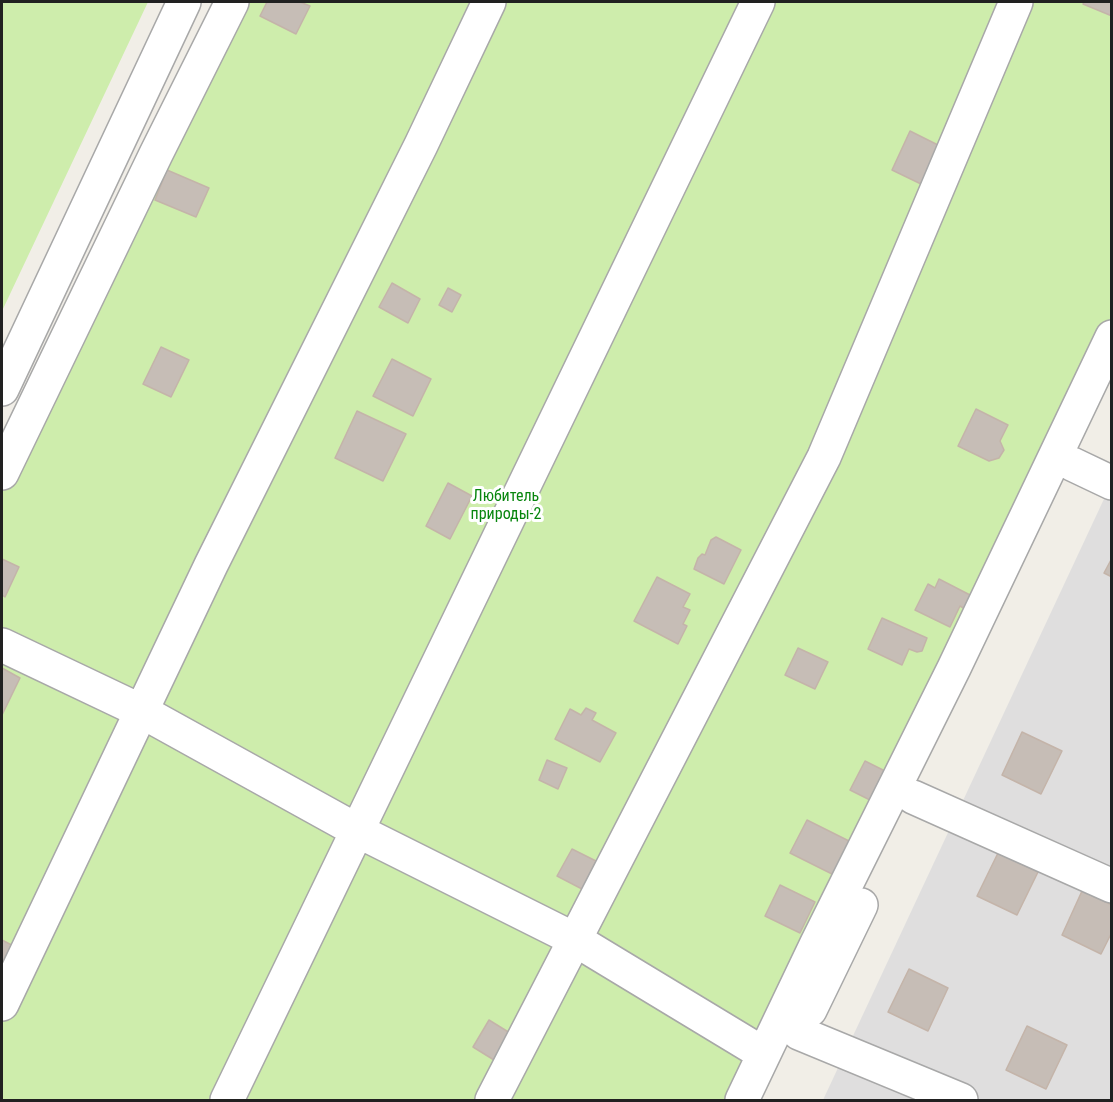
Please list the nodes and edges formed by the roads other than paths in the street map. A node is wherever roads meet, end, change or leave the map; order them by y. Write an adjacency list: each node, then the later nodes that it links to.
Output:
1 (184, 2): 8 (street)
2 (232, 2): 10 (street)
3 (489, 2): 13 (street)
4 (758, 2): 15 (street)
5 (1016, 2): 17 (street)
6 (1112, 337): 20 (street)
7 (1112, 380): 9 (street)
8 (2, 389)
9 (1072, 464): 11 (street); 14 (street)
10 (2, 473)
11 (1112, 483)
12 (2, 645): 13 (street)
13 (141, 711): 15 (street); 18 (street)
14 (913, 797): 16 (street); 19 (street)
15 (358, 831): 17 (street); 21 (street)
16 (1112, 886)
17 (574, 939): 20 (street); 22 (street)
18 (2, 1004)
19 (799, 1033): 24 (street); 25 (street)
20 (764, 1054): 23 (street)
21 (227, 1101)
22 (492, 1101)
23 (742, 1101)
24 (766, 1101)
25 (961, 1101)

